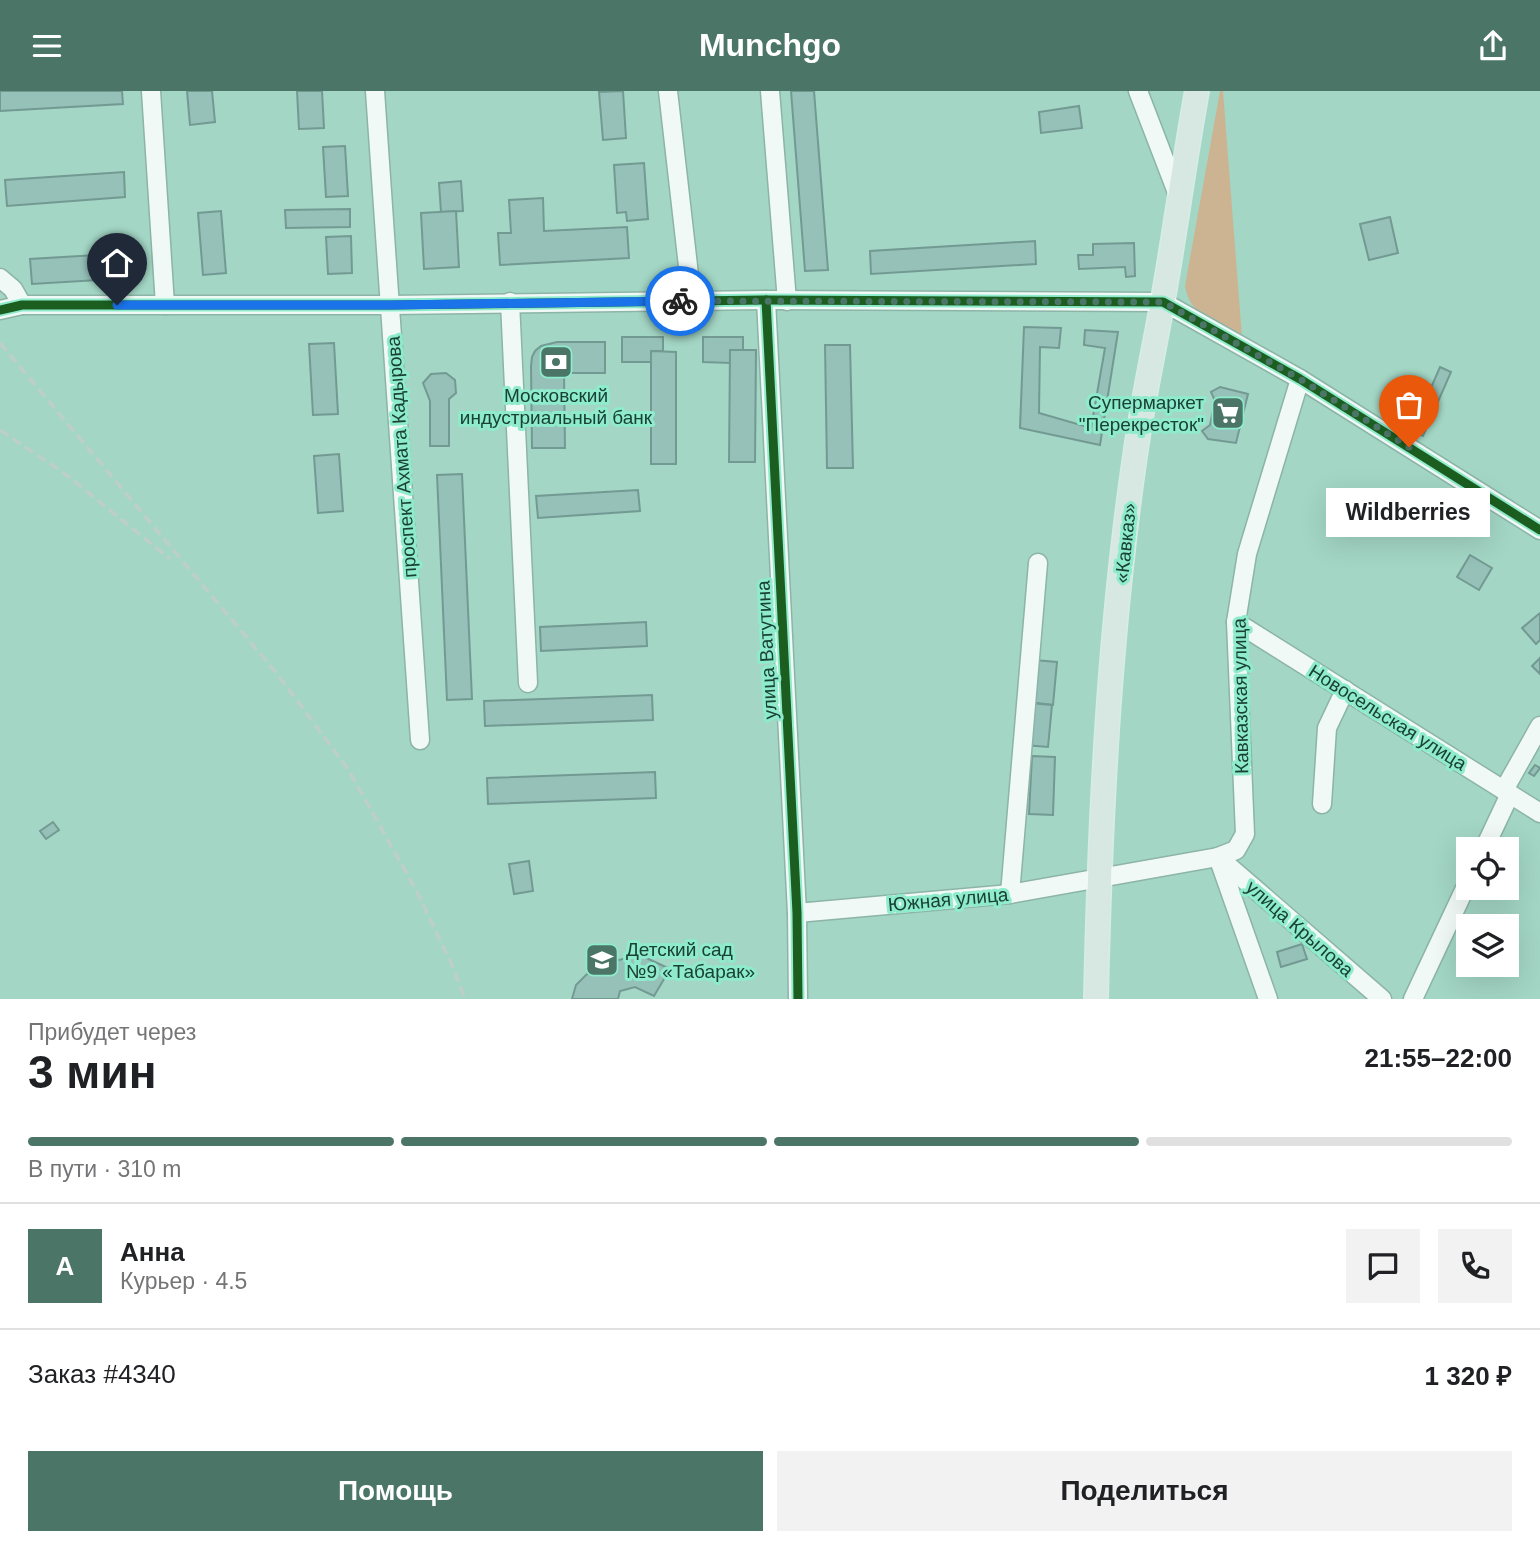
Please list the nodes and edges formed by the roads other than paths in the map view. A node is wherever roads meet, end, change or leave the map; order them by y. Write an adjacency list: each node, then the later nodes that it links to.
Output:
1 (151, 91): 15 (street)
2 (375, 91): 16 (street, проспект Ахмата Кадырова)
3 (668, 91): 10 (street)
4 (770, 91): 11 (street)
5 (1138, 91): 7 (street)
6 (1196, 91): 7 (main road, «Кавказ»)
7 (1178, 195): 13 (main road, «Кавказ»)
8 (0, 278): 14 (street)
9 (766, 300): 10 (street); 11 (street); 34 (street, улица Ватутина)
10 (692, 301): 12 (street)
11 (787, 301): 13 (street)
12 (510, 302): 16 (street); 22 (street)
13 (1163, 302): 18 (street); 31 (main road, «Кавказ»)
14 (22, 305): 15 (street); 17 (street)
15 (165, 305): 16 (street)
16 (391, 305): 25 (street, проспект Ахмата Кадырова)
17 (0, 310)
18 (1300, 379): 19 (street); 21 (street, Кавказская улица)
19 (1540, 530)
20 (1038, 563): 32 (street)
21 (1236, 622): 23 (street, Новосельская улица); 30 (street, Кавказская улица)
22 (528, 683)
23 (1345, 690): 26 (street, Новосельская улица); 27 (street)
24 (1540, 726): 26 (street)
25 (420, 740)
26 (1507, 792): 28 (street, Новосельская улица); 29 (street)
27 (1322, 804)
28 (1540, 813)
29 (1489, 837)
30 (1218, 857): 31 (street, Южная улица); 37 (street); 38 (street, улица Крылова)
31 (1099, 877): 32 (street, Южная улица); 36 (main road, «Кавказ»)
32 (1010, 894): 34 (street, Южная улица)
33 (1460, 900): 39 (street)
34 (797, 913): 35 (street, улица Ватутина)
35 (798, 999)
36 (1096, 999)
37 (1268, 999)
38 (1382, 999)
39 (1413, 999)

